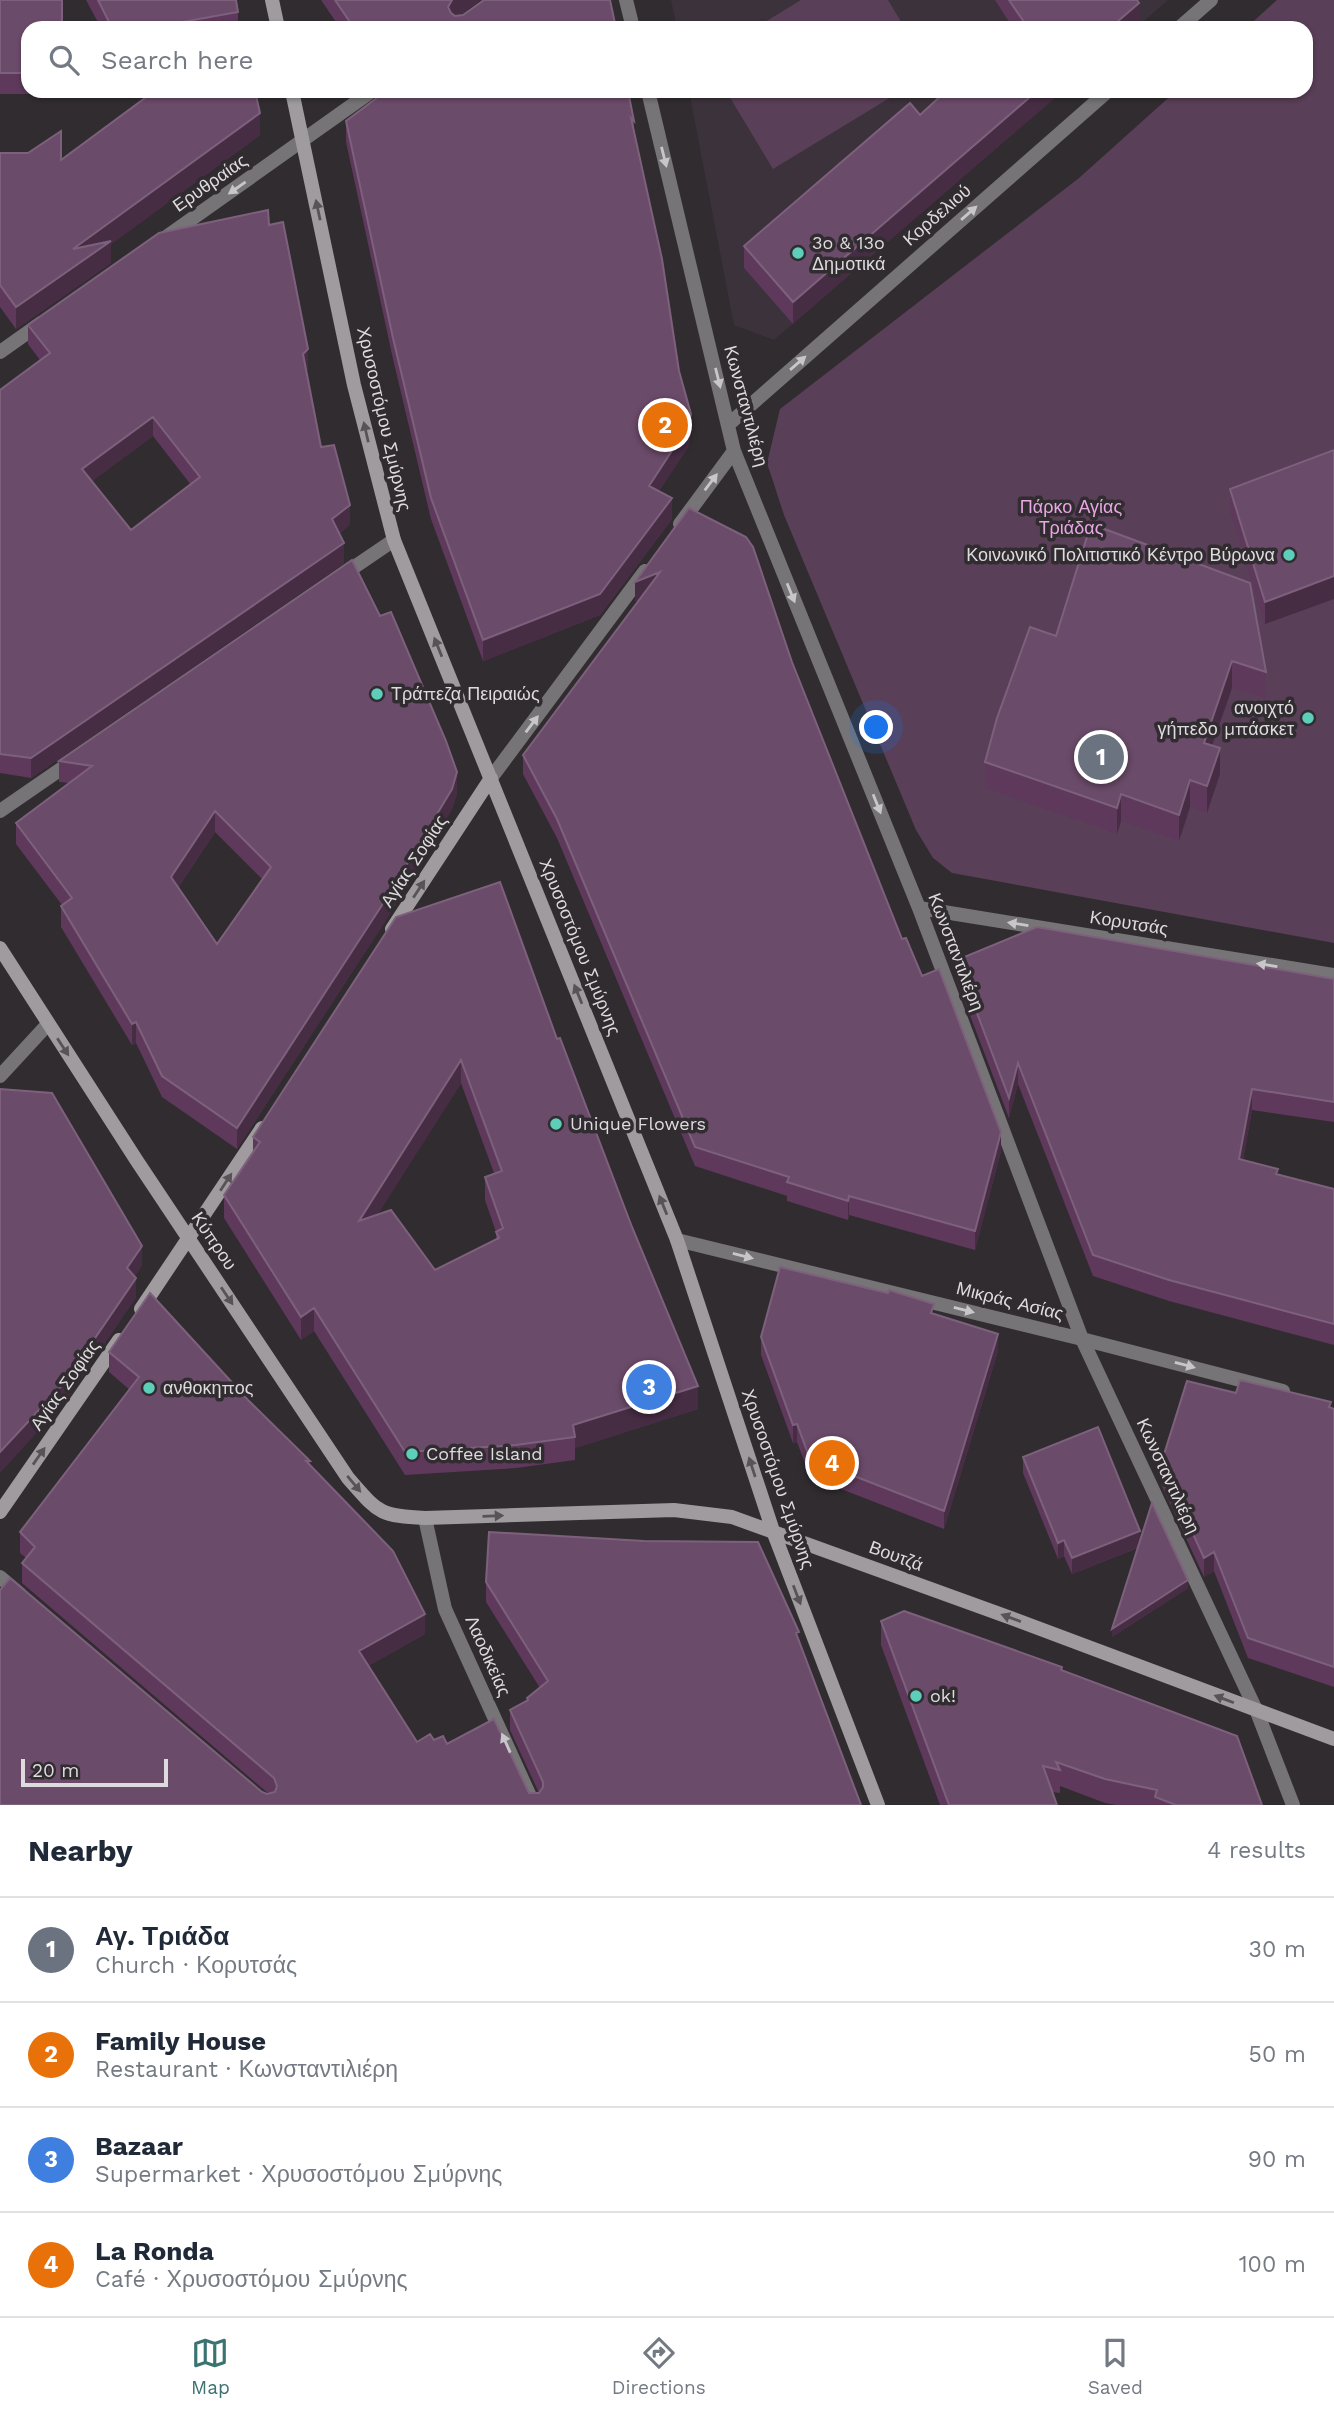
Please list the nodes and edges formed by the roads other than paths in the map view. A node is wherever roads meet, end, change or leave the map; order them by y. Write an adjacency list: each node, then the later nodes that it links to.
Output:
1 (272, 0): 4 (street)
2 (626, 0): 5 (street)
3 (1211, 0): 6 (street)
4 (276, 21)
5 (631, 21)
6 (1187, 21)
7 (294, 98): 11 (street, Χρυσοστόμου Σμύρνης)
8 (362, 98): 11 (street, Ερυθραίας)
9 (650, 98): 15 (street, Κωνσταντιλιέρη, one-way to 15)
10 (1100, 98): 15 (street, Κορδελιού, one-way to 10)
11 (303, 141): 12 (street, Ερυθραίας, one-way to 12); 18 (street, Χρυσοστόμου Σμύρνης, one-way to 11)
12 (146, 250)
13 (56, 313): 14 (street)
14 (0, 352)
15 (729, 424): 16 (street, Κωνσταντιλιέρη)
16 (734, 451): 17 (street, one-way to 16); 24 (street, Κωνσταντιλιέρη, one-way to 24)
17 (669, 538)
18 (394, 540): 20 (street); 22 (street, Χρυσοστόμου Σμύρνης, one-way to 18)
19 (653, 560): 22 (street, Αγίας Σοφίας, one-way to 19)
20 (330, 584)
21 (91, 748): 23 (street)
22 (491, 778): 25 (street, Αγίας Σοφίας, one-way to 22); 32 (street, Χρυσοστόμου Σμύρνης, one-way to 22)
23 (0, 811)
24 (919, 908): 27 (street, Κορυτσάς, one-way to 24); 33 (street, Κωνσταντιλιέρη)
25 (387, 937)
26 (0, 948): 28 (street, Κύπρου)
27 (1334, 975)
28 (48, 1024): 29 (street); 31 (street, Κύπρου, one-way to 31)
29 (0, 1076)
30 (273, 1111): 31 (street, Αγίας Σοφίας, one-way to 30)
31 (189, 1239): 35 (street, Αγίας Σοφίας, one-way to 31); 36 (street, Κύπρου, one-way to 36)
32 (677, 1240): 33 (street, Μικράς Ασίας, one-way to 33); 37 (street, Χρυσοστόμου Σμύρνης, one-way to 32)
33 (1082, 1339): 34 (street, Μικράς Ασίας, one-way to 34); 40 (street, Κωνσταντιλιέρη)
34 (1294, 1394)
35 (0, 1512)
36 (425, 1518): 37 (street, Βουτζά, one-way to 37); 42 (street, Λαοδικείας, one-way to 36)
37 (773, 1531): 40 (street, Βουτζά, one-way to 37); 43 (street, Χρυσοστόμου Σμύρνης, one-way to 43)
38 (0, 1577): 39 (street)
39 (31, 1603)
40 (1257, 1712): 41 (street, Βουτζά); 44 (street, Κωνσταντιλιέρη)
41 (1334, 1739)
42 (534, 1805)
43 (878, 1805)
44 (1293, 1805)

